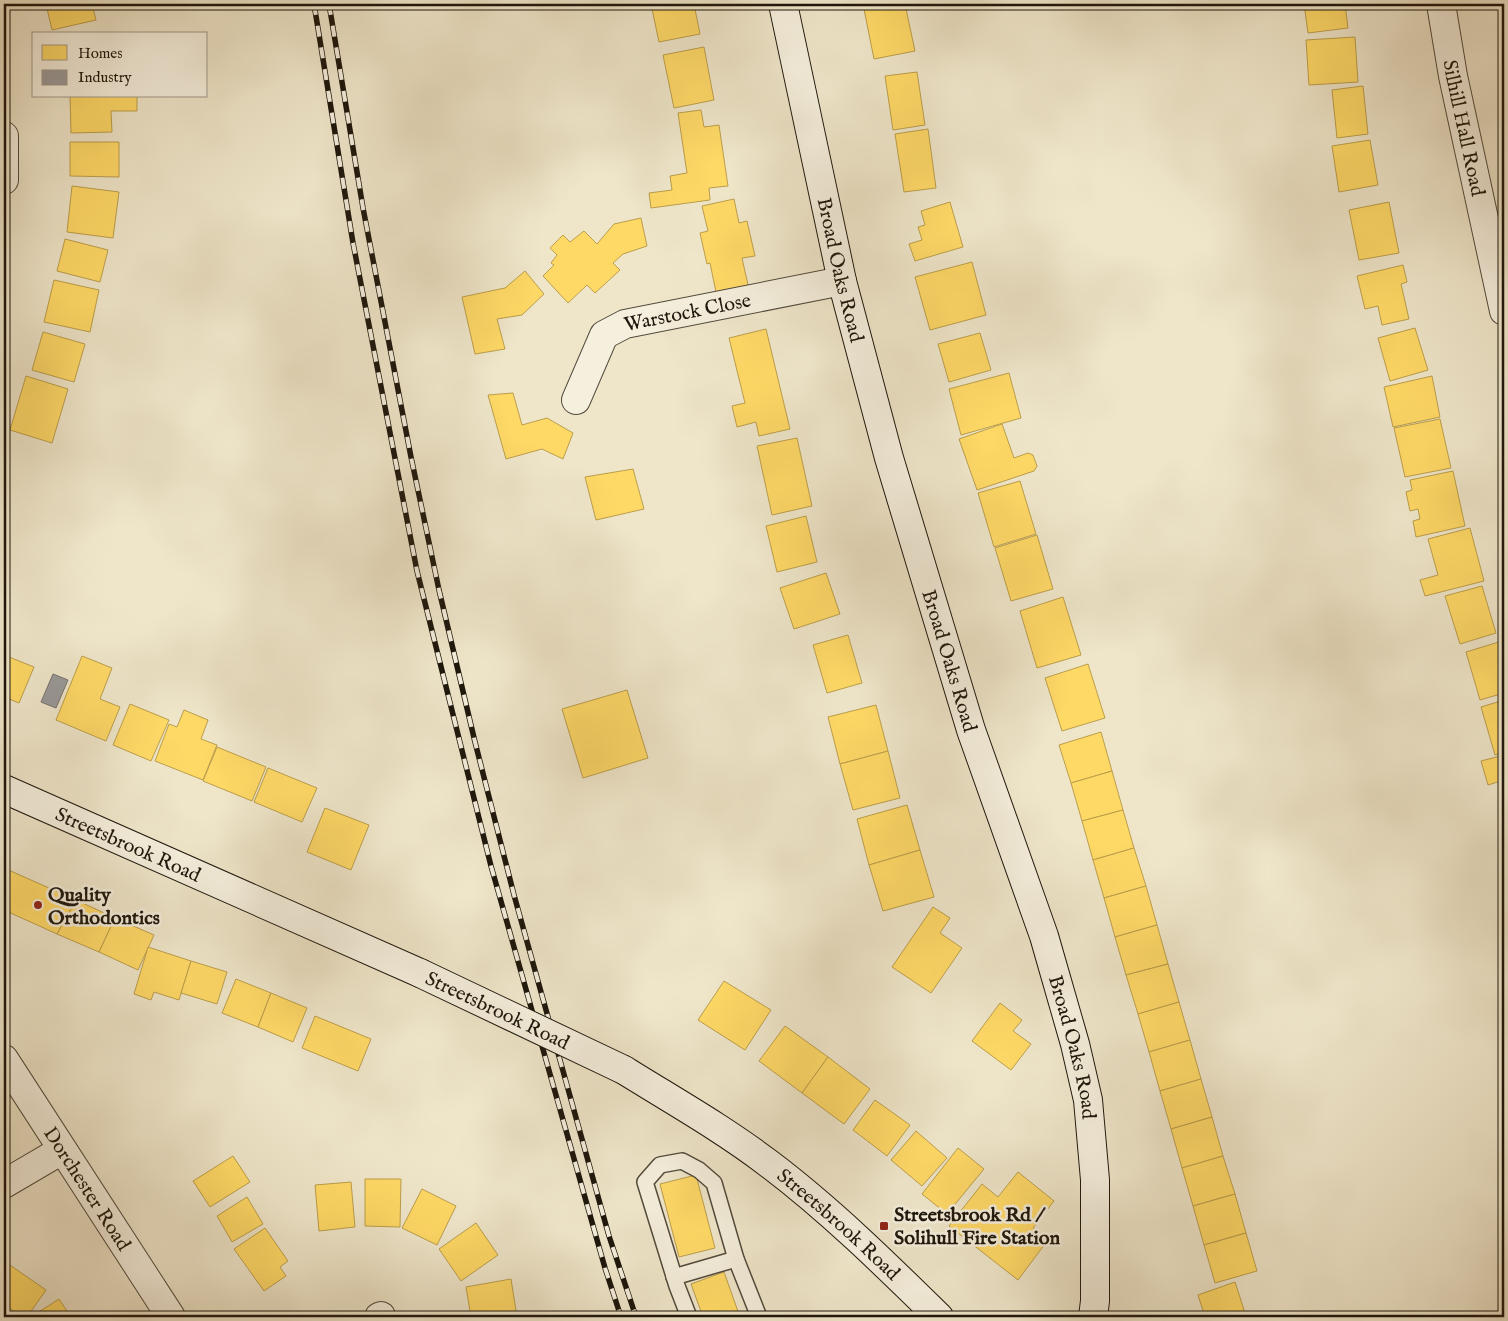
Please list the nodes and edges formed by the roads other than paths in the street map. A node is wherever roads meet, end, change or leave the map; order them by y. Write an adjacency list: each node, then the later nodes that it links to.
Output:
1 (783, 4): 5 (street, Broad Oaks Road)
2 (1441, 4): 6 (street, Silhill Hall Road)
3 (4, 136): 4 (street)
4 (4, 180)
5 (842, 281): 7 (street, Warstock Close); 18 (street, Broad Oaks Road)
6 (1504, 311)
7 (576, 400)
8 (4, 789): 17 (street, Streetsbrook Road, bridge)
9 (4, 1059): 10 (street, Dorchester Road)
10 (62, 1150): 11 (street); 14 (street, Dorchester Road)
11 (4, 1184)
12 (736, 1258): 13 (lane); 13 (lane); 16 (lane)
13 (674, 1277): 15 (lane)
14 (171, 1317)
15 (688, 1317)
16 (760, 1317)
17 (939, 1317)
18 (1093, 1317)

